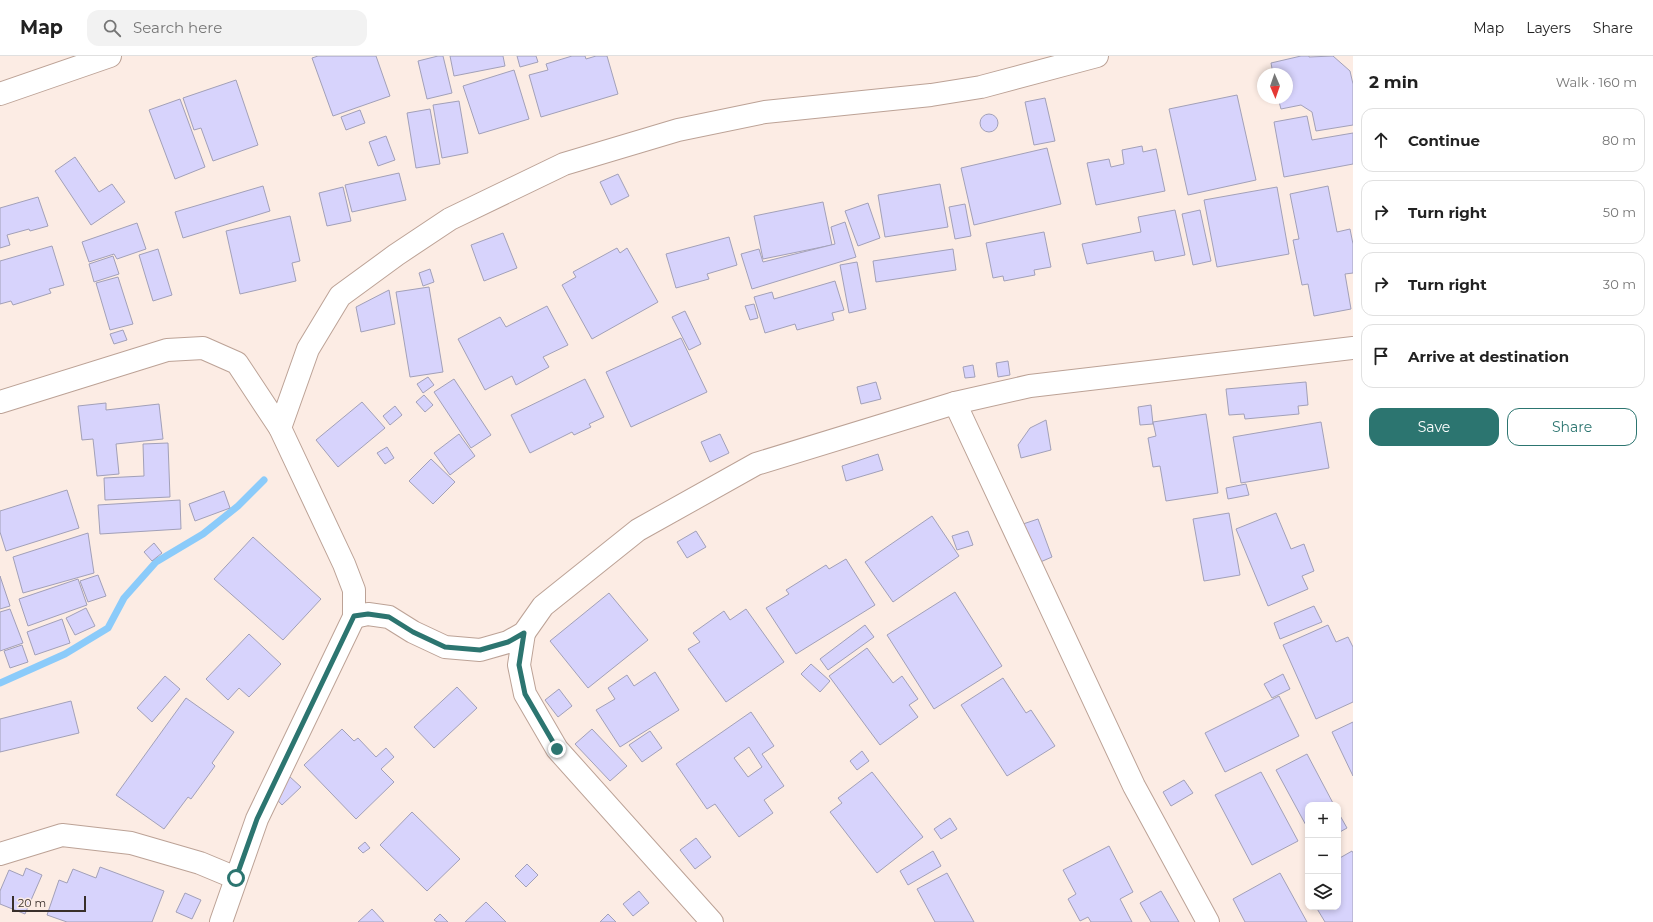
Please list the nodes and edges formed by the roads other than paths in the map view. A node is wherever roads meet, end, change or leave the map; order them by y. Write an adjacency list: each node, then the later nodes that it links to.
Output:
1 (110, 56): 3 (street)
2 (1097, 56): 7 (street)
3 (0, 94)
4 (1353, 348): 6 (street)
5 (0, 402): 7 (street)
6 (954, 403): 9 (street); 14 (street)
7 (280, 428): 8 (street)
8 (354, 616): 9 (street); 11 (street)
9 (524, 633): 13 (street)
10 (0, 854): 11 (street)
11 (236, 878): 12 (street)
12 (221, 922)
13 (712, 922)
14 (1208, 922)

